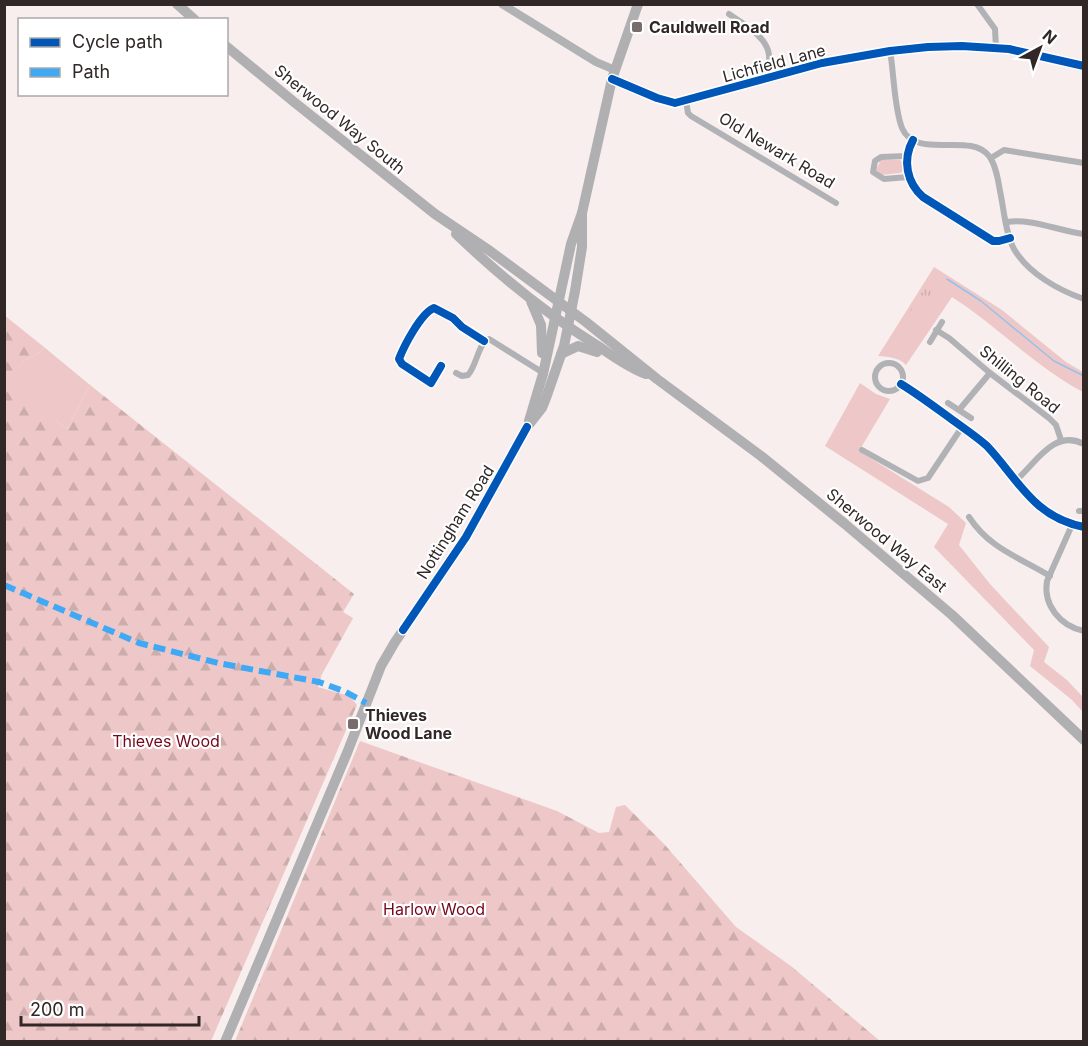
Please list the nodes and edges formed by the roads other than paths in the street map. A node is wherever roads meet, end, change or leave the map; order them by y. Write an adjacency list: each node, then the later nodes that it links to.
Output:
1 (177, 4): 6 (highway)
2 (502, 4): 11 (street)
3 (638, 4): 11 (highway, Nottingham Road)
4 (977, 4): 8 (street)
5 (729, 14): 12 (street)
6 (193, 18)
7 (228, 48): 21 (highway, Sherwood Way South)
8 (996, 48): 9 (street, Lichfield Lane); 10 (street, Lichfield Lane)
9 (890, 51): 12 (street, Lichfield Lane); 14 (street)
10 (1083, 66)
11 (614, 74): 13 (street); 20 (highway, Nottingham Road)
12 (765, 79): 13 (street, Lichfield Lane)
13 (686, 101): 19 (street, Old Newark Road)
14 (913, 141): 15 (street); 16 (street)
15 (907, 156): 18 (street); 18 (street)
16 (991, 158): 17 (street); 22 (street)
17 (1083, 163)
18 (908, 177): 24 (street)
19 (836, 203)
20 (582, 213): 27 (highway, Nottingham Road); 27 (highway, Nottingham Road)
21 (435, 214): 25 (highway, Sherwood Way South); 27 (highway, Sherwood Way South)
22 (1007, 222): 23 (street); 24 (street)
23 (1083, 234)
24 (1010, 238): 26 (street)
25 (531, 299): 27 (highway, Sherwood Way South); 37 (highway)
26 (1083, 299)
27 (563, 314): 32 (highway, Nottingham Road); 33 (highway); 37 (highway, Nottingham Road); 39 (highway, Sherwood Way East)
28 (942, 322): 29 (street)
29 (936, 330): 31 (street); 36 (street, Shilling Road)
30 (484, 341): 34 (street); 35 (street); 37 (street)
31 (930, 342)
32 (561, 354): 33 (highway); 38 (highway, Nottingham Road)
33 (620, 360): 39 (highway, Sherwood Way East)
34 (441, 366)
35 (456, 373)
36 (990, 373): 42 (street); 46 (street, Shilling Road)
37 (543, 374): 38 (street); 44 (highway, Nottingham Road)
38 (554, 376): 44 (highway, Nottingham Road)
39 (657, 379): 57 (highway, Sherwood Way East)
40 (901, 384): 40 (street); 45 (street)
41 (948, 403): 42 (street)
42 (959, 410): 43 (street)
43 (971, 418)
44 (528, 427): 58 (highway, Nottingham Road)
45 (962, 427): 48 (street); 49 (street)
46 (1061, 440): 47 (street, Shilling Road); 49 (street)
47 (1083, 444)
48 (862, 450)
49 (1014, 482): 51 (street)
50 (969, 517): 52 (street)
51 (1072, 525): 53 (street); 55 (street)
52 (975, 526): 54 (street); 55 (street)
53 (1083, 527)
54 (969, 531)
55 (1050, 576): 56 (street)
56 (1083, 632)
57 (1083, 740)
58 (225, 1041)

